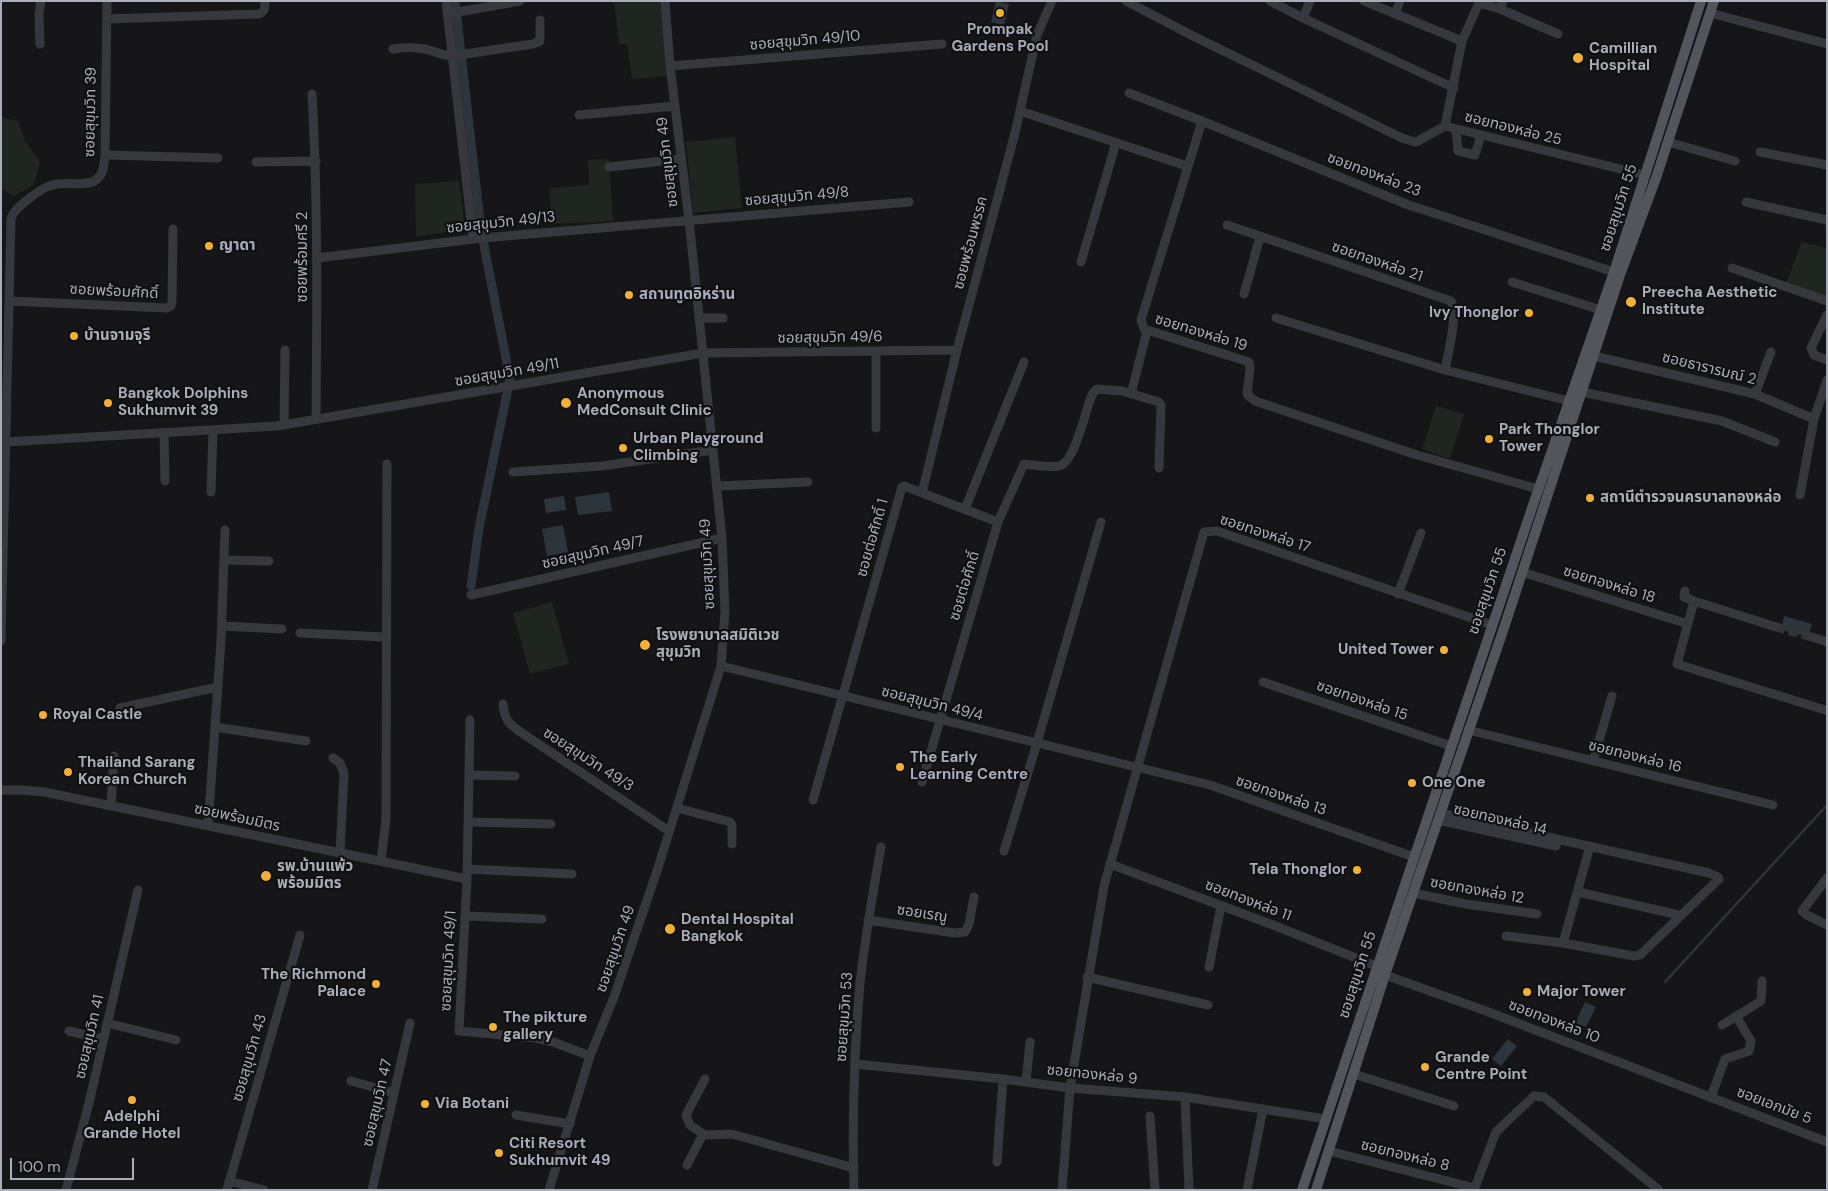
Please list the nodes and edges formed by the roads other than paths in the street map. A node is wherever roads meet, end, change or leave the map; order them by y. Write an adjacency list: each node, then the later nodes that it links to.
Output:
1 (41, 1): 25 (street)
2 (107, 1): 21 (street, ซอยสุขุมวิท 39)
3 (266, 1): 21 (street)
4 (446, 1): 18 (street)
5 (520, 1): 18 (street)
6 (665, 1): 30 (street, ซอยสุขุมวิท 49)
7 (1052, 1): 38 (street, ซอยพร้อมพรรค)
8 (1126, 1): 41 (street)
9 (1270, 1): 20 (street)
10 (1310, 1): 20 (street)
11 (1364, 1): 19 (street)
12 (1400, 1): 19 (street)
13 (1702, 1): 32 (main road, ซอยสุขุมวิท 55)
14 (1714, 1): 17 (main road, ซอยสุขุมวิท 55)
15 (1477, 2): 16 (street); 24 (street, ซอยทองหล่อ 25)
16 (1501, 5): 23 (street)
17 (1710, 13): 27 (street); 31 (main road, ซอยสุขุมวิท 55)
18 (447, 14): 29 (street)
19 (1395, 14): 24 (street)
20 (1303, 18): 34 (street)
21 (107, 19): 47 (street, ซอยสุขุมวิท 39)
22 (540, 20): 29 (street)
23 (1558, 34)
24 (1462, 42): 34 (street, ซอยทองหล่อ 25)
25 (40, 44)
26 (942, 44): 30 (street, ซอยสุขุมวิท 49/10)
27 (1827, 44)
28 (393, 49): 29 (street)
29 (452, 56): 65 (street)
30 (670, 66): 37 (street, ซอยสุขุมวิท 49)
31 (1692, 67): 32 (main road); 33 (main road, ซอยสุขุมวิท 55)
32 (1679, 69): 33 (main road); 56 (main road, ซอยสุขุมวิท 55)
33 (1688, 78): 44 (main road, ซอยสุขุมวิท 55)
34 (1454, 88): 41 (street, ซอยทองหล่อ 25)
35 (1129, 93): 40 (street, ซอยทองหล่อ 23)
36 (312, 94): 50 (street, ซอยพร้อมศรี 2)
37 (675, 106): 39 (street); 49 (street, ซอยสุขุมวิท 49)
38 (1020, 111): 45 (street); 81 (street, ซอยพร้อมพรรค)
39 (579, 115)
40 (1202, 121): 54 (street, ซอยทองหล่อ 19); 69 (street, ซอยทองหล่อ 23)
41 (1445, 126): 42 (street, ซอยทองหล่อ 25)
42 (1456, 129): 43 (street, ซอยทองหล่อ 25); 43 (street)
43 (1481, 135): 56 (street, ซอยทองหล่อ 25)
44 (1668, 142): 51 (street); 57 (main road, ซอยสุขุมวิท 55)
45 (1116, 143): 54 (street); 67 (street)
46 (1760, 152): 53 (street)
47 (105, 155): 48 (street); 72 (street, ซอยสุขุมวิท 39)
48 (218, 158)
49 (681, 159): 55 (street); 60 (street, ซอยสุขุมวิท 49)
50 (316, 161): 52 (street); 66 (street, ซอยพร้อมศรี 2)
51 (1735, 161)
52 (256, 162)
53 (1827, 165)
54 (1187, 166): 79 (street, ซอยทองหล่อ 19)
55 (609, 167)
56 (1645, 175): 57 (main road); 69 (main road, ซอยสุขุมวิท 55)
57 (1656, 178): 69 (main road, ซอยสุขุมวิท 55)
58 (908, 202): 60 (street, ซอยสุขุมวิท 49/8)
59 (1746, 202): 61 (street)
60 (689, 220): 65 (street, ซอยสุขุมวิท 49/13); 76 (street, ซอยสุขุมวิท 49)
61 (1827, 220)
62 (1227, 226): 64 (street, ซอยทองหล่อ 21)
63 (173, 230): 72 (street, ซอยพร้อมศักดิ์)
64 (1260, 237): 71 (street); 89 (street, ซอยทองหล่อ 21)
65 (473, 239): 66 (street, ซอยสุขุมวิท 49/13)
66 (317, 258): 95 (street, ซอยพร้อมศรี 2)
67 (1081, 262)
68 (1732, 268): 73 (street)
69 (1617, 273): 74 (main road, ซอยสุขุมวิท 55); 85 (main road, ซอยสุขุมวิท 55)
70 (1512, 282): 74 (street)
71 (1244, 294)
72 (9, 301): 86 (street, ซอยสุขุมวิท 39)
73 (1827, 301)
74 (1601, 310): 85 (main road, ซอยสุขุมวิท 55)
75 (1827, 315): 87 (street)
76 (699, 318): 77 (street); 84 (street, ซอยสุขุมวิท 49)
77 (723, 318)
78 (1276, 318): 89 (street)
79 (1147, 331): 92 (street); 110 (street, ซอยทองหล่อ 19)
80 (285, 350): 97 (street)
81 (957, 350): 82 (street, ซอยสุขุมวิท 49/6); 112 (street, ซอยพร้อมพรรค)
82 (876, 351): 84 (street, ซอยสุขุมวิท 49/6); 98 (street)
83 (1771, 352): 93 (street)
84 (703, 353): 95 (street, ซอยสุขุมวิท 49/11); 103 (street, ซอยสุขุมวิท 49)
85 (1590, 355): 91 (main road, ซอยสุขุมวิท 55); 93 (street, ซอยธารารมณ์ 2); 94 (main road, ซอยสุขุมวิท 55)
86 (4, 360): 101 (street, ซอยสุขุมวิท 39)
87 (1827, 360)
88 (1024, 362): 114 (street)
89 (1445, 370): 94 (street)
90 (1827, 380): 96 (street)
91 (1582, 392): 94 (main road, ซอยสุขุมวิท 55); 102 (street)
92 (1131, 394): 105 (street); 115 (street, ซอยต่อศักดิ์)
93 (1755, 394): 96 (street, ซอยธารารมณ์ 2)
94 (1574, 402): 110 (main road, ซอยสุขุมวิท 55)
95 (316, 419): 97 (street, ซอยสุขุมวิท 49/11)
96 (1814, 419): 113 (street)
97 (284, 425): 99 (street, ซอยสุขุมวิท 49/11)
98 (876, 428)
99 (213, 430): 100 (street, ซอยสุขุมวิท 49/11); 111 (street)
100 (164, 433): 101 (street, ซอยสุขุมวิท 49/11); 107 (street)
101 (6, 442): 128 (street, ซอยสุขุมวิท 39)
102 (1775, 442)
103 (713, 450): 106 (street); 109 (street, ซอยสุขุมวิท 49)
104 (387, 464): 136 (street)
105 (1159, 468)
106 (512, 472)
107 (165, 480)
108 (808, 482): 109 (street)
109 (716, 486): 119 (street, ซอยสุขุมวิท 49)
110 (1543, 490): 122 (main road, ซอยสุขุมวิท 55); 123 (main road, ซอยสุขุมวิท 55)
111 (211, 492)
112 (922, 494): 114 (street, ซอยต่อศักดิ์ 1); 143 (street, ซอยต่อศักดิ์ 1)
113 (1800, 495)
114 (965, 509): 115 (street, ซอยต่อศักดิ์ 1)
115 (998, 522): 149 (street, ซอยต่อศักดิ์)
116 (1101, 522): 154 (street)
117 (225, 530): 120 (street)
118 (1421, 533): 125 (street)
119 (722, 538): 126 (street, ซอยสุขุมวิท 49/7); 140 (street, ซอยสุขุมวิท 49)
120 (224, 560): 121 (street); 131 (street)
121 (270, 561)
122 (1511, 568): 123 (main road); 130 (main road, ซอยสุขุมวิท 55)
123 (1522, 572): 129 (street, ซอยทองหล่อ 18); 133 (main road, ซอยสุขุมวิท 55)
124 (1685, 591): 127 (street)
125 (1398, 594): 130 (street, ซอยทองหล่อ 17); 160 (street, ซอยทองหล่อ 17)
126 (471, 595)
127 (1694, 601): 129 (street); 132 (street)
128 (2, 602): 138 (street, ซอยสุขุมวิท 39)
129 (1688, 624): 147 (street)
130 (1492, 625): 133 (main road); 150 (main road, ซอยสุขุมวิท 55)
131 (222, 626): 134 (street); 142 (street)
132 (1776, 626)
133 (1504, 628): 152 (main road, ซอยสุขุมวิท 55)
134 (282, 629)
135 (300, 633): 136 (street)
136 (385, 637): 181 (street)
137 (1812, 637): 139 (street)
138 (1, 641)
139 (1827, 642)
140 (721, 666): 143 (street, ซอยสุขุมวิท 49/4); 168 (street, ซอยสุขุมวิท 49)
141 (1263, 682): 155 (street, ซอยทองหล่อ 15)
142 (218, 688): 146 (street); 151 (street)
143 (842, 696): 149 (street, ซอยสุขุมวิท 49/4); 165 (street)
144 (1612, 696): 159 (street)
145 (503, 704): 173 (street, ซอยสุขุมวิท 49/3)
146 (120, 708)
147 (1826, 710)
148 (470, 720): 161 (street, ซอยสุขุมวิท 49/1)
149 (940, 720): 154 (street, ซอยสุขุมวิท 49/4); 163 (street, ซอยต่อศักดิ์)
150 (1458, 726): 152 (main road); 155 (main road, ซอยสุขุมวิท 55)
151 (215, 727): 153 (street); 172 (street)
152 (1468, 730): 156 (main road, ซอยสุขุมวิท 55); 159 (street, ซอยทองหล่อ 16)
153 (306, 741)
154 (1037, 743): 160 (street, ซอยสุขุมวิท 49/4); 178 (street)
155 (1451, 746): 156 (main road); 180 (main road, ซอยสุขุมวิท 55)
156 (1461, 750): 169 (main road, ซอยสุขุมวิท 55)
157 (114, 756): 167 (street)
158 (333, 758): 179 (street)
159 (1593, 761): 166 (street, ซอยทองหล่อ 16)
160 (1136, 768): 180 (street, ซอยทองหล่อ 13); 182 (street)
161 (469, 775): 162 (street); 170 (street, ซอยสุขุมวิท 49/1)
162 (515, 776)
163 (922, 782)
164 (1, 790): 167 (street, ซอยพร้อมมิตร)
165 (813, 800)
166 (1773, 805)
167 (111, 806): 172 (street, ซอยพร้อมมิตร)
168 (676, 808): 173 (street, ซอยสุขุมวิท 49); 174 (street)
169 (1439, 816): 175 (street, ซอยทองหล่อ 14); 176 (street); 180 (main road, ซอยสุขุมวิท 55)
170 (468, 822): 171 (street); 183 (street, ซอยสุขุมวิท 49/1)
171 (551, 824)
172 (208, 826): 179 (street, ซอยพร้อมมิตร)
173 (669, 831): 214 (street, ซอยสุขุมวิท 49)
174 (732, 844)
175 (1556, 846)
176 (1590, 846): 187 (street); 192 (street)
177 (881, 847): 195 (street, ซอยสุขุมวิท 53)
178 (1004, 851)
179 (340, 854): 181 (street, ซอยพร้อมมิตร)
180 (1419, 858): 188 (main road, ซอยสุขุมวิท 55); 200 (main road, ซอยสุขุมวิท 55)
181 (381, 861): 183 (street, ซอยพร้อมมิตร)
182 (1110, 864): 190 (street, ซอยทองหล่อ 11); 203 (street)
183 (467, 874): 184 (street, ซอยพร้อมมิตร); 193 (street, ซอยสุขุมวิท 49/1)
184 (572, 874)
185 (1827, 878): 196 (street)
186 (138, 890): 208 (street, ซอยสุขุมวิท 41)
187 (1578, 892): 192 (street); 199 (street)
188 (1413, 893): 191 (street, ซอยทองหล่อ 12); 202 (main road, ซอยสุขุมวิท 55)
189 (974, 897): 195 (street, ซอยเรณู)
190 (1221, 906): 200 (street, ซอยทองหล่อ 11); 201 (street)
191 (1537, 914)
192 (1679, 915): 199 (street)
193 (465, 916): 194 (street); 214 (street, ซอยสุขุมวิท 49/1)
194 (542, 919)
195 (868, 920): 215 (street, ซอยสุขุมวิท 53)
196 (1827, 925)
197 (300, 935): 239 (street, ซอยสุขุมวิท 43)
198 (1506, 936): 199 (street)
199 (1563, 943)
200 (1376, 966): 202 (main road); 229 (main road, ซอยสุขุมวิท 55)
201 (1209, 967)
202 (1386, 975): 216 (main road, ซอยสุขุมวิท 55); 223 (street, ซอยทองหล่อ 10)
203 (1087, 977): 205 (street); 221 (street)
204 (1762, 981): 206 (street)
205 (1208, 1005)
206 (1736, 1016): 209 (street); 223 (street)
207 (410, 1023): 222 (street, ซอยสุขุมวิท 47)
208 (107, 1024): 211 (street, ซอยสุขุมวิท 41); 212 (street)
209 (1722, 1025)
210 (68, 1031): 211 (street)
211 (103, 1039): 241 (street, ซอยสุขุมวิท 41)
212 (176, 1040)
213 (1030, 1042): 220 (street)
214 (590, 1056): 231 (street, ซอยสุขุมวิท 49)
215 (855, 1064): 218 (street, ซอยทองหล่อ 9); 238 (street, ซอยสุขุมวิท 53)
216 (1354, 1074): 225 (street); 230 (main road, ซอยสุขุมวิท 55)
217 (705, 1079): 232 (street)
218 (1003, 1079): 220 (street, ซอยทองหล่อ 9); 236 (street)
219 (351, 1081): 222 (street)
220 (1026, 1082): 221 (street, ซอยทองหล่อ 9)
221 (1070, 1088): 224 (street, ซอยทองหล่อ 9); 246 (street)
222 (394, 1093): 243 (street, ซอยสุขุมวิท 47)
223 (1711, 1097): 233 (street, ซอยเอกมัย 5)
224 (1185, 1098): 226 (street, ซอยทองหล่อ 9); 248 (street)
225 (1454, 1106)
226 (1263, 1108): 229 (street, ซอยทองหล่อ 9); 249 (street)
227 (516, 1115): 231 (street)
228 (1150, 1116): 247 (street)
229 (1326, 1119): 230 (main road); 234 (main road, ซอยสุขุมวิท 55)
230 (1338, 1123): 235 (main road, ซอยสุขุมวิท 55)
231 (570, 1124): 244 (street, ซอยสุขุมวิท 49)
232 (703, 1134): 237 (street); 238 (street)
233 (1827, 1142)
234 (1316, 1147): 235 (main road); 250 (main road, ซอยสุขุมวิท 55)
235 (1329, 1151): 240 (street, ซอยทองหล่อ 8); 251 (main road, ซอยสุขุมวิท 55)
236 (997, 1162)
237 (687, 1165)
238 (854, 1168): 245 (street, ซอยสุขุมวิท 53)
239 (228, 1185): 242 (street)
240 (1475, 1189): 252 (street)
241 (66, 1190)
242 (264, 1190)
243 (372, 1190)
244 (549, 1190)
245 (854, 1190)
246 (1062, 1190)
247 (1155, 1190)
248 (1189, 1190)
249 (1247, 1190)
250 (1302, 1190)
251 (1316, 1190)
252 (1659, 1190)

